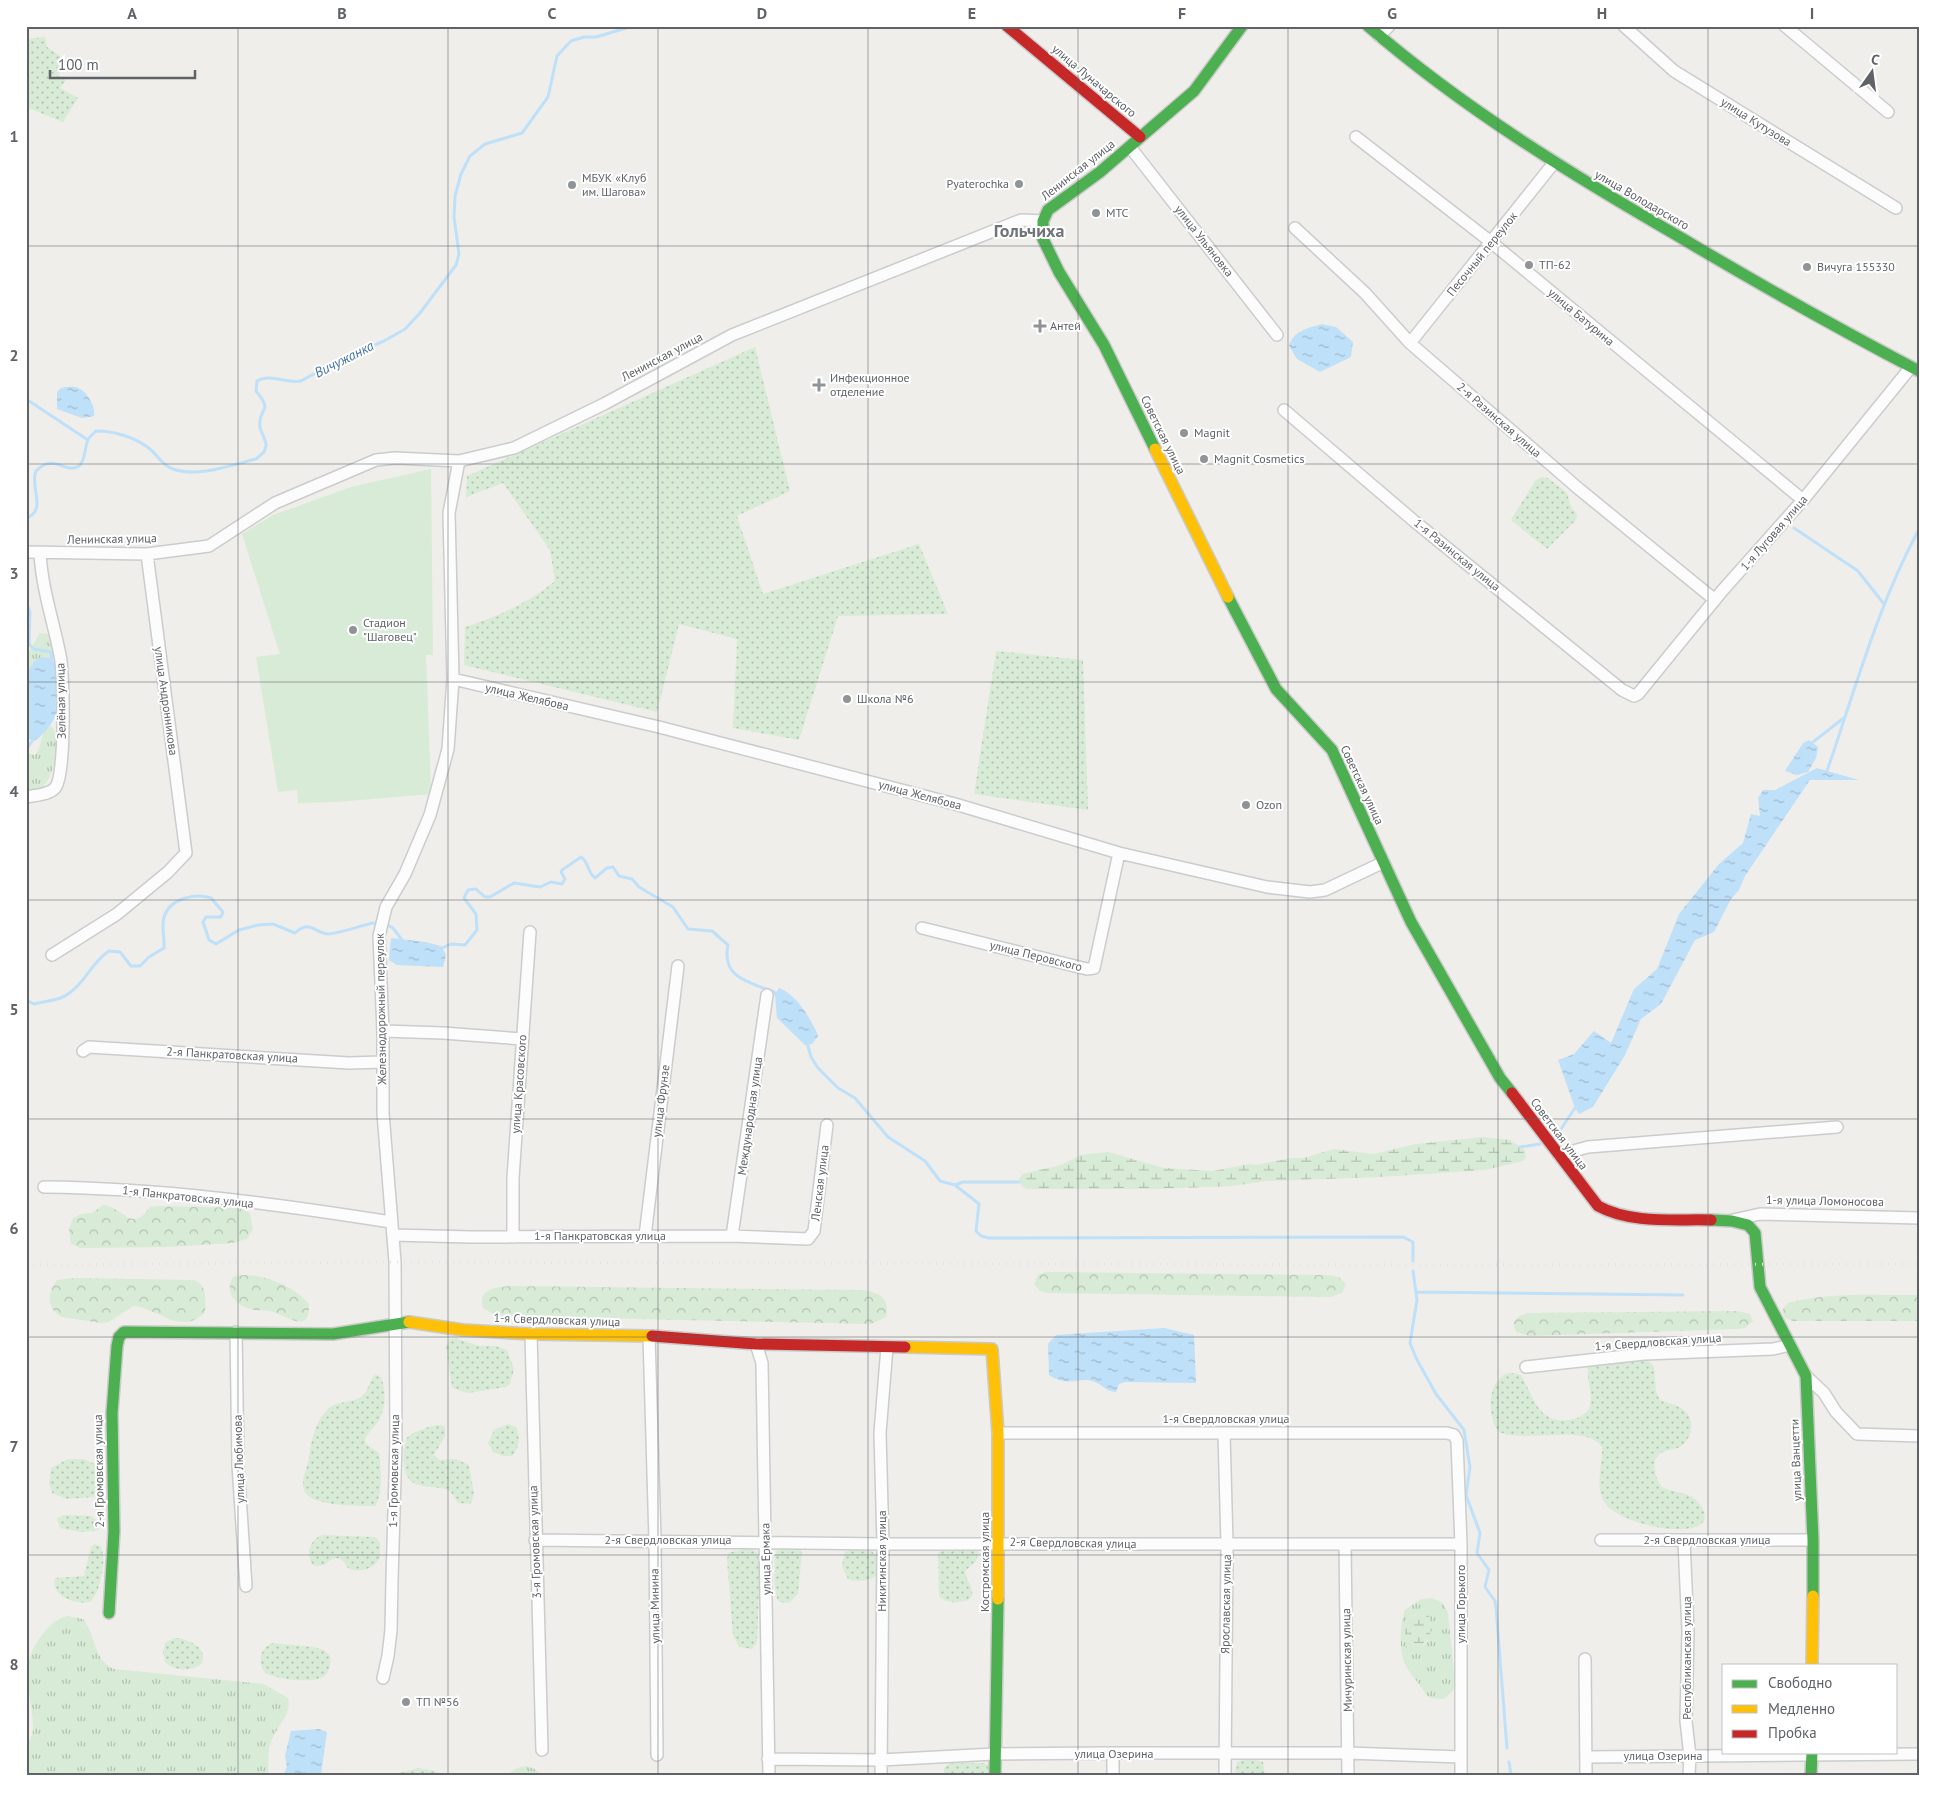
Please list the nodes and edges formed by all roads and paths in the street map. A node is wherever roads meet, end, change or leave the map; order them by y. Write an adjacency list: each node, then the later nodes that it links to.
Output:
1 (1007, 26): 9 (street, улица Луначарского)
2 (1242, 26): 9 (street, Ленинская улица)
3 (1368, 26): 7 (street, улица Володарского)
4 (1388, 26): 7 (street)
5 (1624, 26): 13 (street, улица Кутузова)
6 (1785, 26): 8 (street)
7 (1379, 36): 12 (street, улица Володарского)
8 (1888, 112)
9 (1140, 137): 11 (street, Ленинская улица)
10 (1356, 137): 16 (street, улица Батурина)
11 (1130, 147): 14 (street, Ленинская улица); 17 (street, улица Ульяновка)
12 (1553, 164): 16 (street, Песочный переулок); 19 (street, улица Володарского)
13 (1896, 208)
14 (1043, 221): 21 (street, Ленинская улица); 31 (street, Советская улица)
15 (1295, 228): 18 (street, 2-я Разинская улица)
16 (1491, 242): 18 (street, Песочный переулок); 22 (street, улица Батурина)
17 (1277, 335)
18 (1410, 343): 26 (street, 2-я Разинская улица)
19 (1915, 369): 22 (street, 1-я Луговая улица)
20 (1284, 410): 28 (street, 1-я Разинская улица)
21 (459, 461): 25 (street, Ленинская улица); 27 (street, Железнодорожный переулок)
22 (1802, 500): 26 (street, 1-я Луговая улица)
23 (26, 552): 24 (street, Ленинская улица)
24 (40, 553): 25 (street, Ленинская улица); 29 (street, Зелёная улица)
25 (147, 554): 34 (street, улица Андронникова)
26 (1715, 600): 28 (street, 1-я Луговая улица)
27 (453, 679): 30 (street, улица Желябова); 37 (street, Железнодорожный переулок)
28 (1634, 696)
29 (26, 797)
30 (1119, 853): 31 (street, улица Желябова); 32 (street, улица Перовского)
31 (1382, 863): 43 (street, Советская улица)
32 (922, 928)
33 (530, 932): 38 (street, улица Красовского)
34 (52, 954)
35 (678, 966): 50 (street, улица Фрунзе)
36 (767, 995): 51 (street, Международная улица)
37 (383, 1031): 38 (street); 40 (street, Железнодорожный переулок)
38 (522, 1039): 52 (street, улица Красовского)
39 (83, 1051): 40 (street, 2-я Панкратовская улица)
40 (382, 1062): 48 (street, Железнодорожный переулок)
41 (827, 1125): 53 (street, Ленская улица)
42 (1837, 1127): 43 (street)
43 (1559, 1155): 45 (street, Советская улица)
44 (44, 1187): 48 (street, 1-я Панкратовская улица)
45 (1589, 1196): 47 (street, 1-я улица Ломоносова)
46 (1919, 1218): 47 (street, 1-я улица Ломоносова)
47 (1732, 1221): 61 (street, улица Ванцетти)
48 (391, 1222): 49 (street, Железнодорожный переулок)
49 (393, 1235): 52 (street, 1-я Панкратовская улица); 54 (street, Железнодорожный переулок)
50 (645, 1236): 51 (street, 1-я Панкратовская улица); 52 (street, 1-я Панкратовская улица)
51 (732, 1236): 53 (street, 1-я Панкратовская улица)
52 (513, 1237)
53 (808, 1239)
54 (395, 1262): 55 (street, 1-я Громовская улица)
55 (394, 1324): 57 (street, 1-я Свердловская улица); 58 (street, 1-я Свердловская улица); 85 (street, 1-я Громовская улица)
56 (124, 1332): 57 (street, 1-я Свердловская улица); 82 (street, 2-я Громовская улица)
57 (236, 1332): 81 (street, улица Любимова)
58 (531, 1334): 59 (street, 1-я Свердловская улица); 70 (street, 3-я Громовская улица)
59 (649, 1336): 60 (street, 1-я Свердловская улица); 71 (street, улица Минина)
60 (756, 1344): 62 (street, 1-я Свердловская улица); 75 (street, улица Ермака)
61 (1790, 1344): 64 (street, 1-я Свердловская улица); 65 (street, улица Ванцетти)
62 (888, 1347): 63 (street, 1-я Свердловская улица); 77 (street, Никитинская улица)
63 (992, 1349): 66 (street, Костромская улица)
64 (1526, 1367)
65 (1806, 1376): 69 (street); 74 (street, улица Ванцетти)
66 (998, 1433): 67 (street, 1-я Свердловская улица); 76 (street, Костромская улица)
67 (1224, 1433): 68 (street, 1-я Свердловская улица); 78 (street, Ярославская улица)
68 (1454, 1435): 79 (street, улица Горького)
69 (1919, 1436)
70 (535, 1540): 71 (street, 2-я Свердловская улица); 86 (street, 3-я Громовская улица)
71 (655, 1540): 75 (street, 2-я Свердловская улица); 93 (street, улица Минина)
72 (1601, 1540): 73 (street, 2-я Свердловская улица)
73 (1684, 1540): 74 (street, 2-я Свердловская улица); 94 (street, Республиканская улица)
74 (1813, 1540): 84 (street, улица Ванцетти)
75 (766, 1541): 77 (street, 2-я Свердловская улица); 97 (street, улица Ермака)
76 (999, 1542): 77 (street, 2-я Свердловская улица); 78 (street, 2-я Свердловская улица); 88 (street, Костромская улица)
77 (883, 1544): 98 (street, Никитинская улица)
78 (1227, 1544): 80 (street, 2-я Свердловская улица); 90 (street, Ярославская улица)
79 (1461, 1544): 80 (street, 2-я Свердловская улица); 95 (street, улица Горького)
80 (1345, 1545): 87 (street, Мичуринская улица)
81 (246, 1586)
82 (110, 1612)
83 (1585, 1659): 96 (street)
84 (1812, 1664)
85 (383, 1678)
86 (542, 1750)
87 (1348, 1753): 90 (street, улица Озерина); 95 (street, улица Озерина); 104 (street, Мичуринская улица)
88 (994, 1754): 89 (street, улица Озерина); 98 (street, улица Озерина); 101 (street, Костромская улица)
89 (1113, 1754): 90 (street, улица Озерина); 102 (street)
90 (1225, 1754): 103 (street, Ярославская улица)
91 (1812, 1754): 92 (street, улица Озерина); 94 (street, улица Озерина); 108 (street)
92 (1919, 1754)
93 (657, 1755)
94 (1690, 1756): 96 (street, улица Озерина); 107 (street, Республиканская улица)
95 (1460, 1757): 105 (street, улица Горького)
96 (1586, 1757): 106 (street)
97 (768, 1759): 98 (street, улица Озерина); 99 (street, улица Ермака)
98 (881, 1760): 100 (street, Никитинская улица)
99 (769, 1775)
100 (881, 1775)
101 (994, 1775)
102 (1113, 1775)
103 (1225, 1775)
104 (1348, 1775)
105 (1461, 1775)
106 (1586, 1775)
107 (1689, 1775)
108 (1812, 1775)

